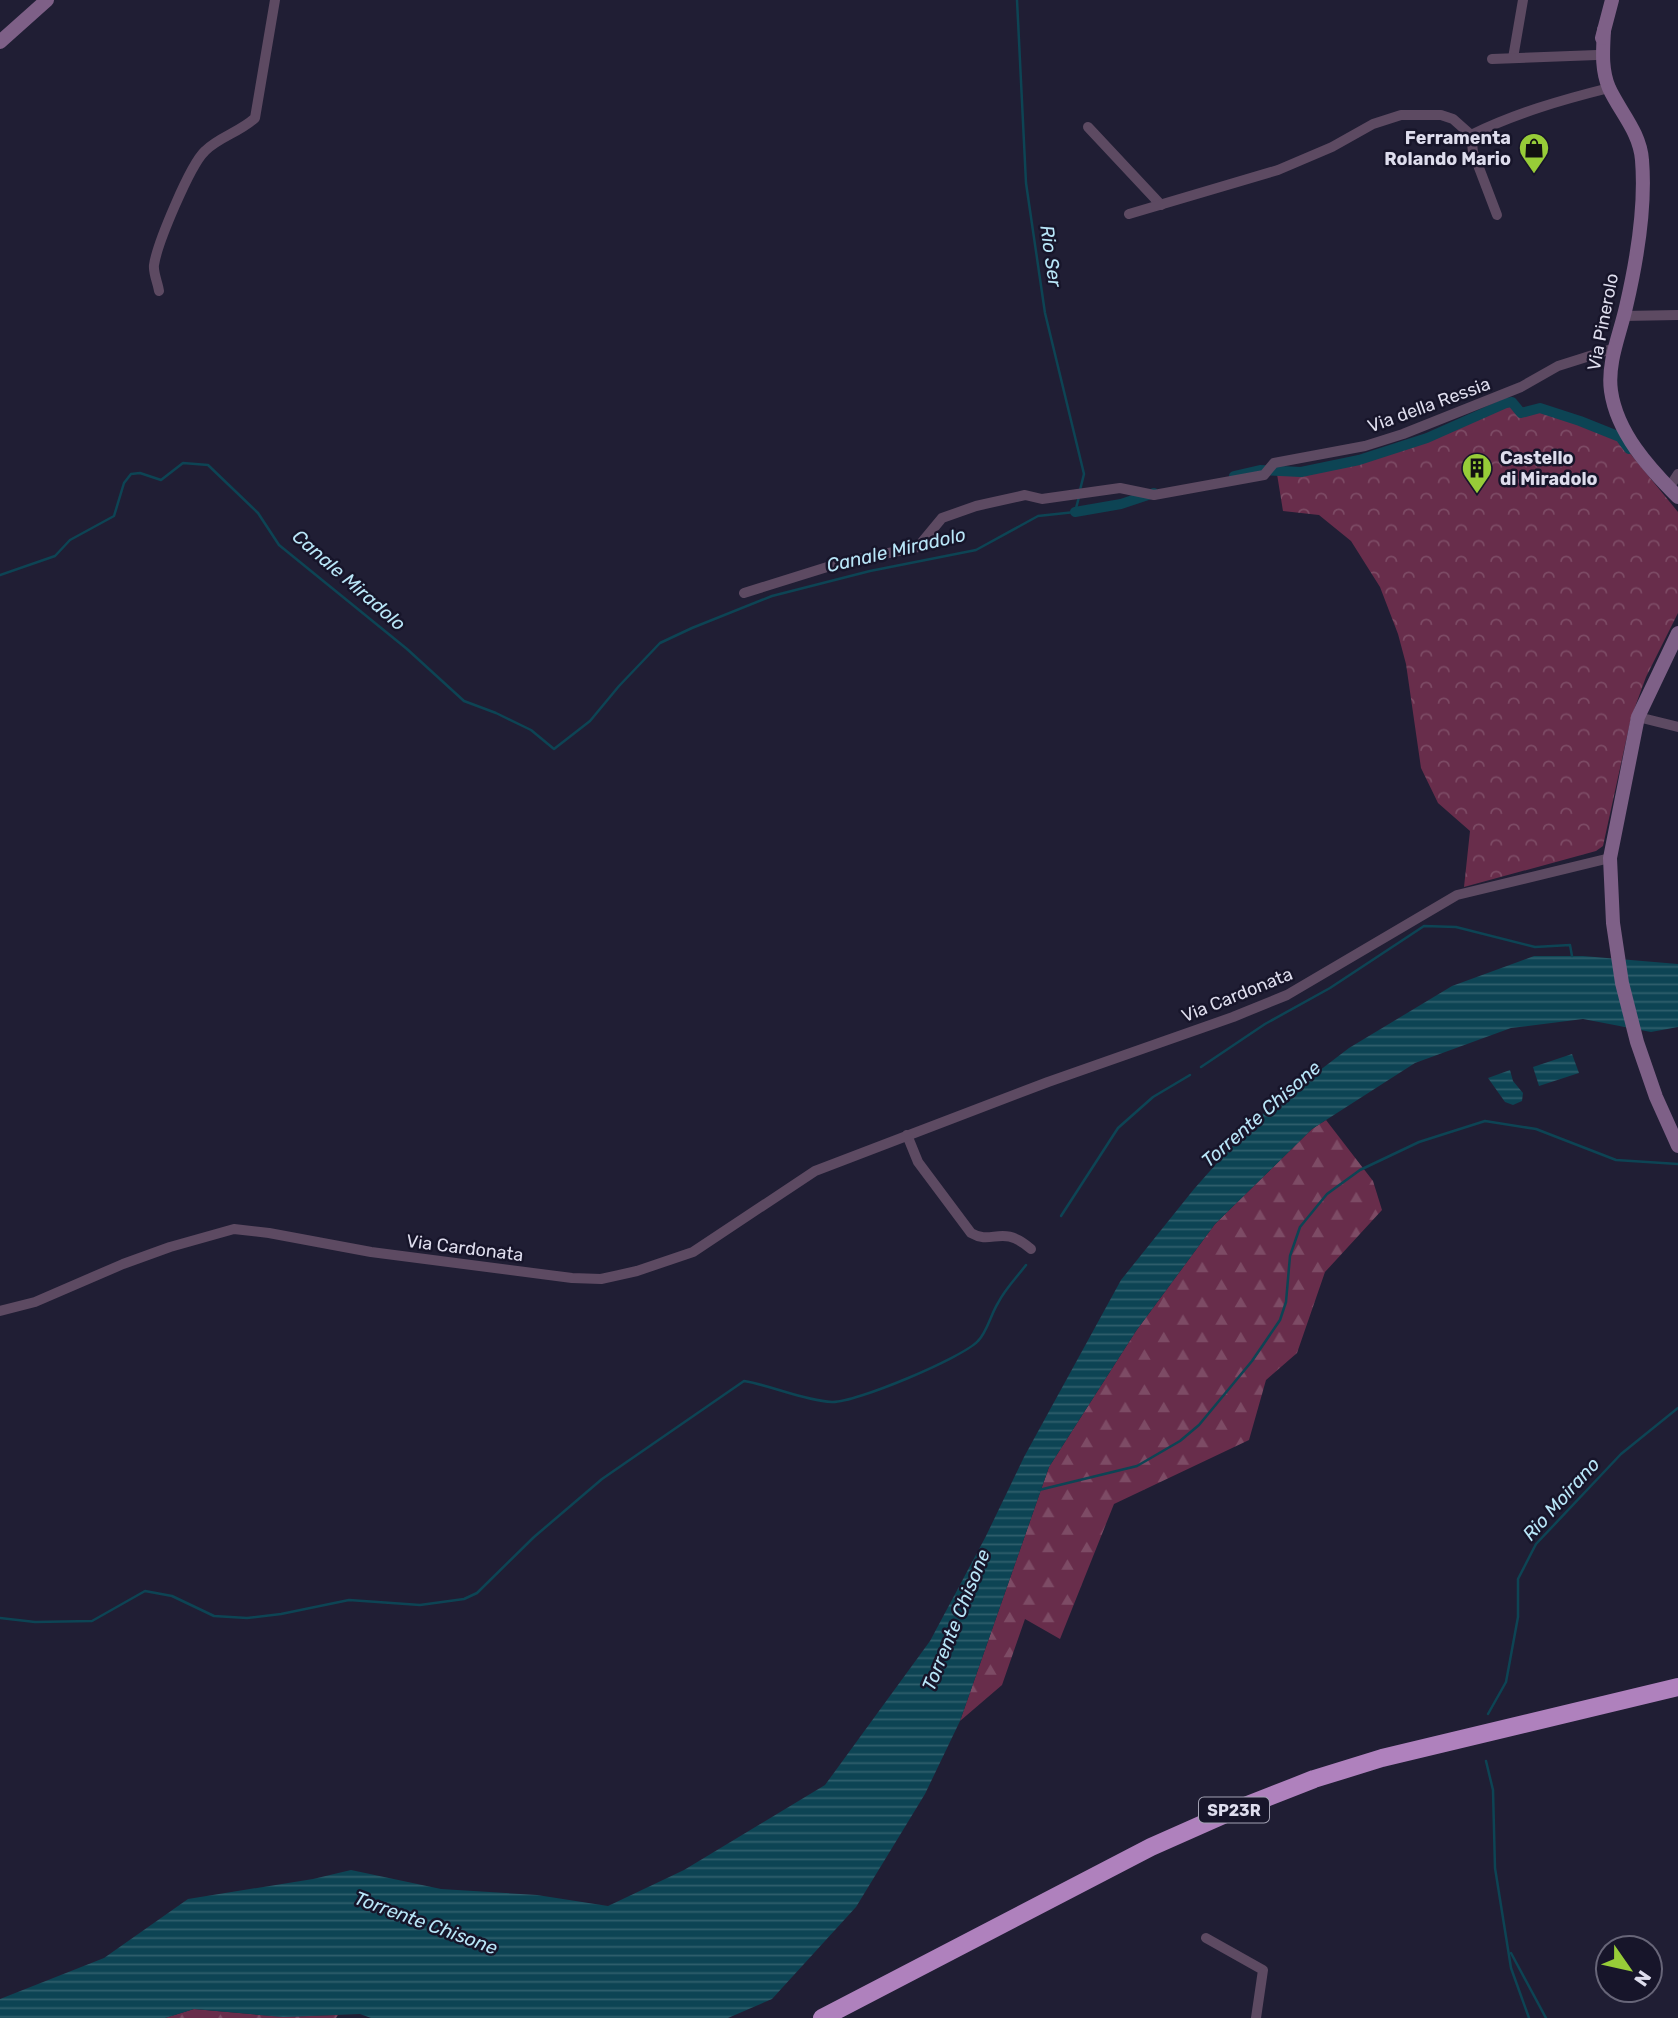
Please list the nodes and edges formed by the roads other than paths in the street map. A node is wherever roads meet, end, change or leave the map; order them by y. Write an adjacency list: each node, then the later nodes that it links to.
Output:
1 (47, 0): 6 (street)
2 (275, 0): 16 (street)
3 (1523, 0): 8 (street)
4 (1612, 0): 5 (street, Via Pinerolo)
5 (1604, 30): 7 (street, Via Pinerolo); 10 (street, Via Pinerolo)
6 (0, 42)
7 (1597, 55): 8 (street); 10 (street, Via Pinerolo)
8 (1513, 58): 9 (street)
9 (1492, 59)
10 (1605, 89): 12 (street); 18 (street, Via Pinerolo)
11 (1088, 127): 13 (street)
12 (1471, 135): 13 (street); 15 (street)
13 (1161, 205): 14 (street)
14 (1129, 214)
15 (1497, 215)
16 (159, 291)
17 (1678, 315): 18 (street)
18 (1623, 316): 19 (street, Via Pinerolo)
19 (1615, 348): 21 (street, Via Pinerolo); 22 (street, Via della Ressia)
20 (1678, 474): 21 (street)
21 (1673, 492)
22 (744, 593)
23 (1678, 633): 24 (street)
24 (1638, 717): 25 (street); 26 (street)
25 (1678, 727)
26 (1610, 858): 27 (street, Via Cardonata); 28 (street)
27 (907, 1135): 29 (street); 30 (street, Via Cardonata)
28 (1678, 1145)
29 (1031, 1249)
30 (0, 1311)
31 (1678, 1687): 34 (highway, SP23R)
32 (1678, 1696): 35 (highway, SP23R)
33 (1206, 1938): 36 (street)
34 (822, 2018)
35 (841, 2018)
36 (1256, 2018)

